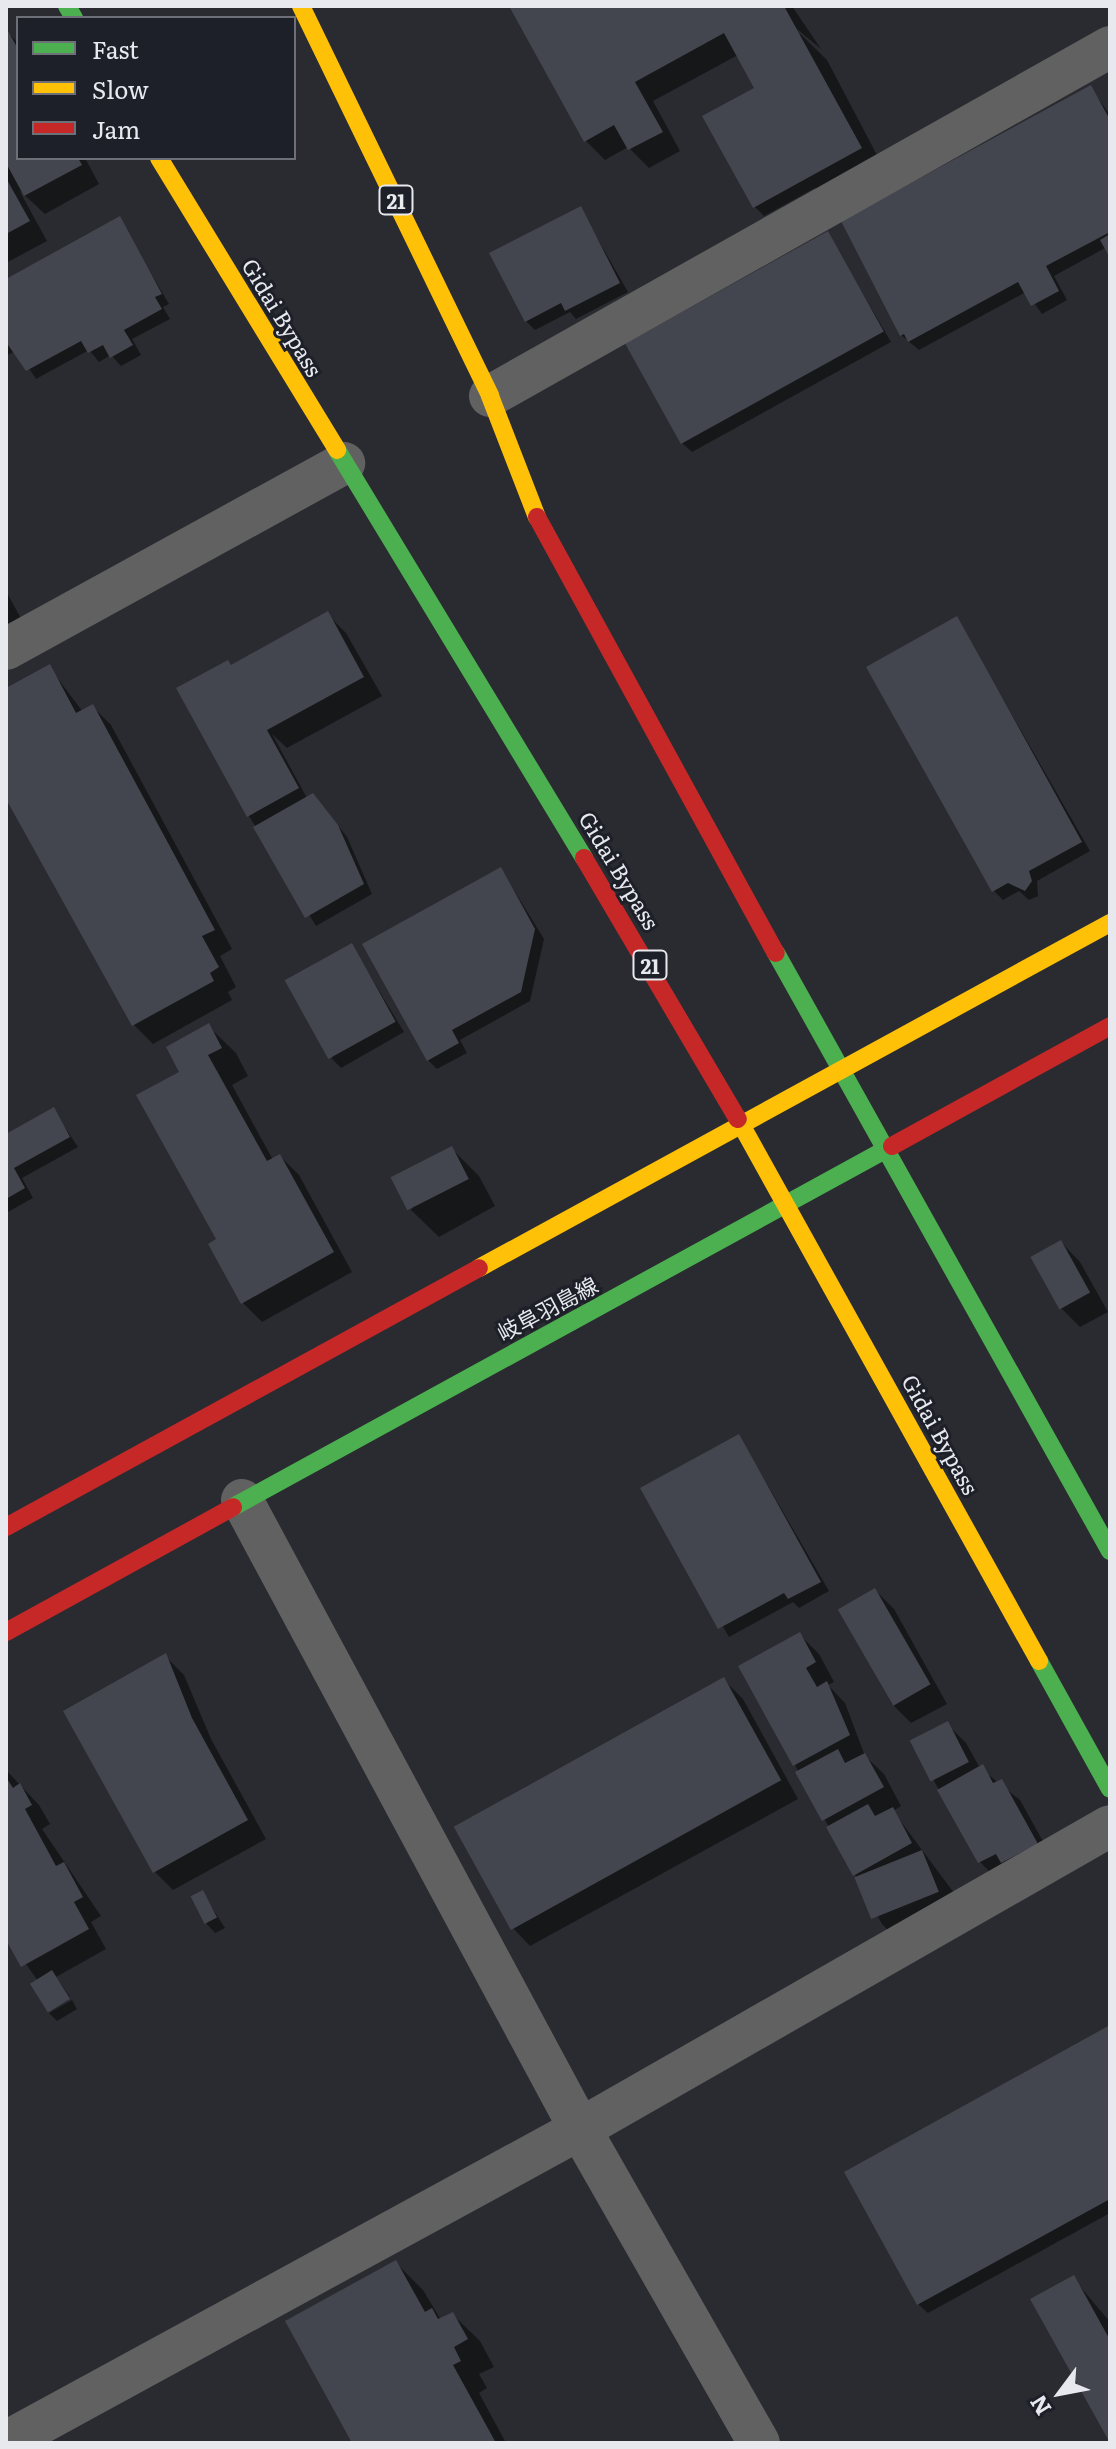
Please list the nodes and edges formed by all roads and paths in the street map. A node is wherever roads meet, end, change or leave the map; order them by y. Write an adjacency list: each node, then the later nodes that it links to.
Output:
1 (301, 6): 4 (main road, 21)
2 (1110, 47): 4 (street)
3 (160, 160): 5 (main road, Gidai Bypass / 21)
4 (490, 396): 9 (main road, 21)
5 (344, 463): 6 (street); 10 (main road, Gidai Bypass / 21)
6 (6, 649)
7 (1110, 923): 9 (main road)
8 (1110, 1026): 11 (main road, 岐阜羽島線)
9 (844, 1070): 10 (main road); 11 (main road, 21)
10 (742, 1125): 12 (main road, Gidai Bypass / 21); 14 (main road)
11 (889, 1149): 12 (main road, 岐阜羽島線); 15 (main road, 21)
12 (788, 1206): 13 (main road, 岐阜羽島線); 17 (main road, Gidai Bypass / 21)
13 (242, 1500): 16 (main road, 岐阜羽島線); 19 (street)
14 (6, 1527)
15 (1110, 1551)
16 (6, 1632)
17 (1110, 1789)
18 (1110, 1826): 19 (street)
19 (580, 2129): 20 (street); 21 (street)
20 (6, 2442)
21 (759, 2443)

